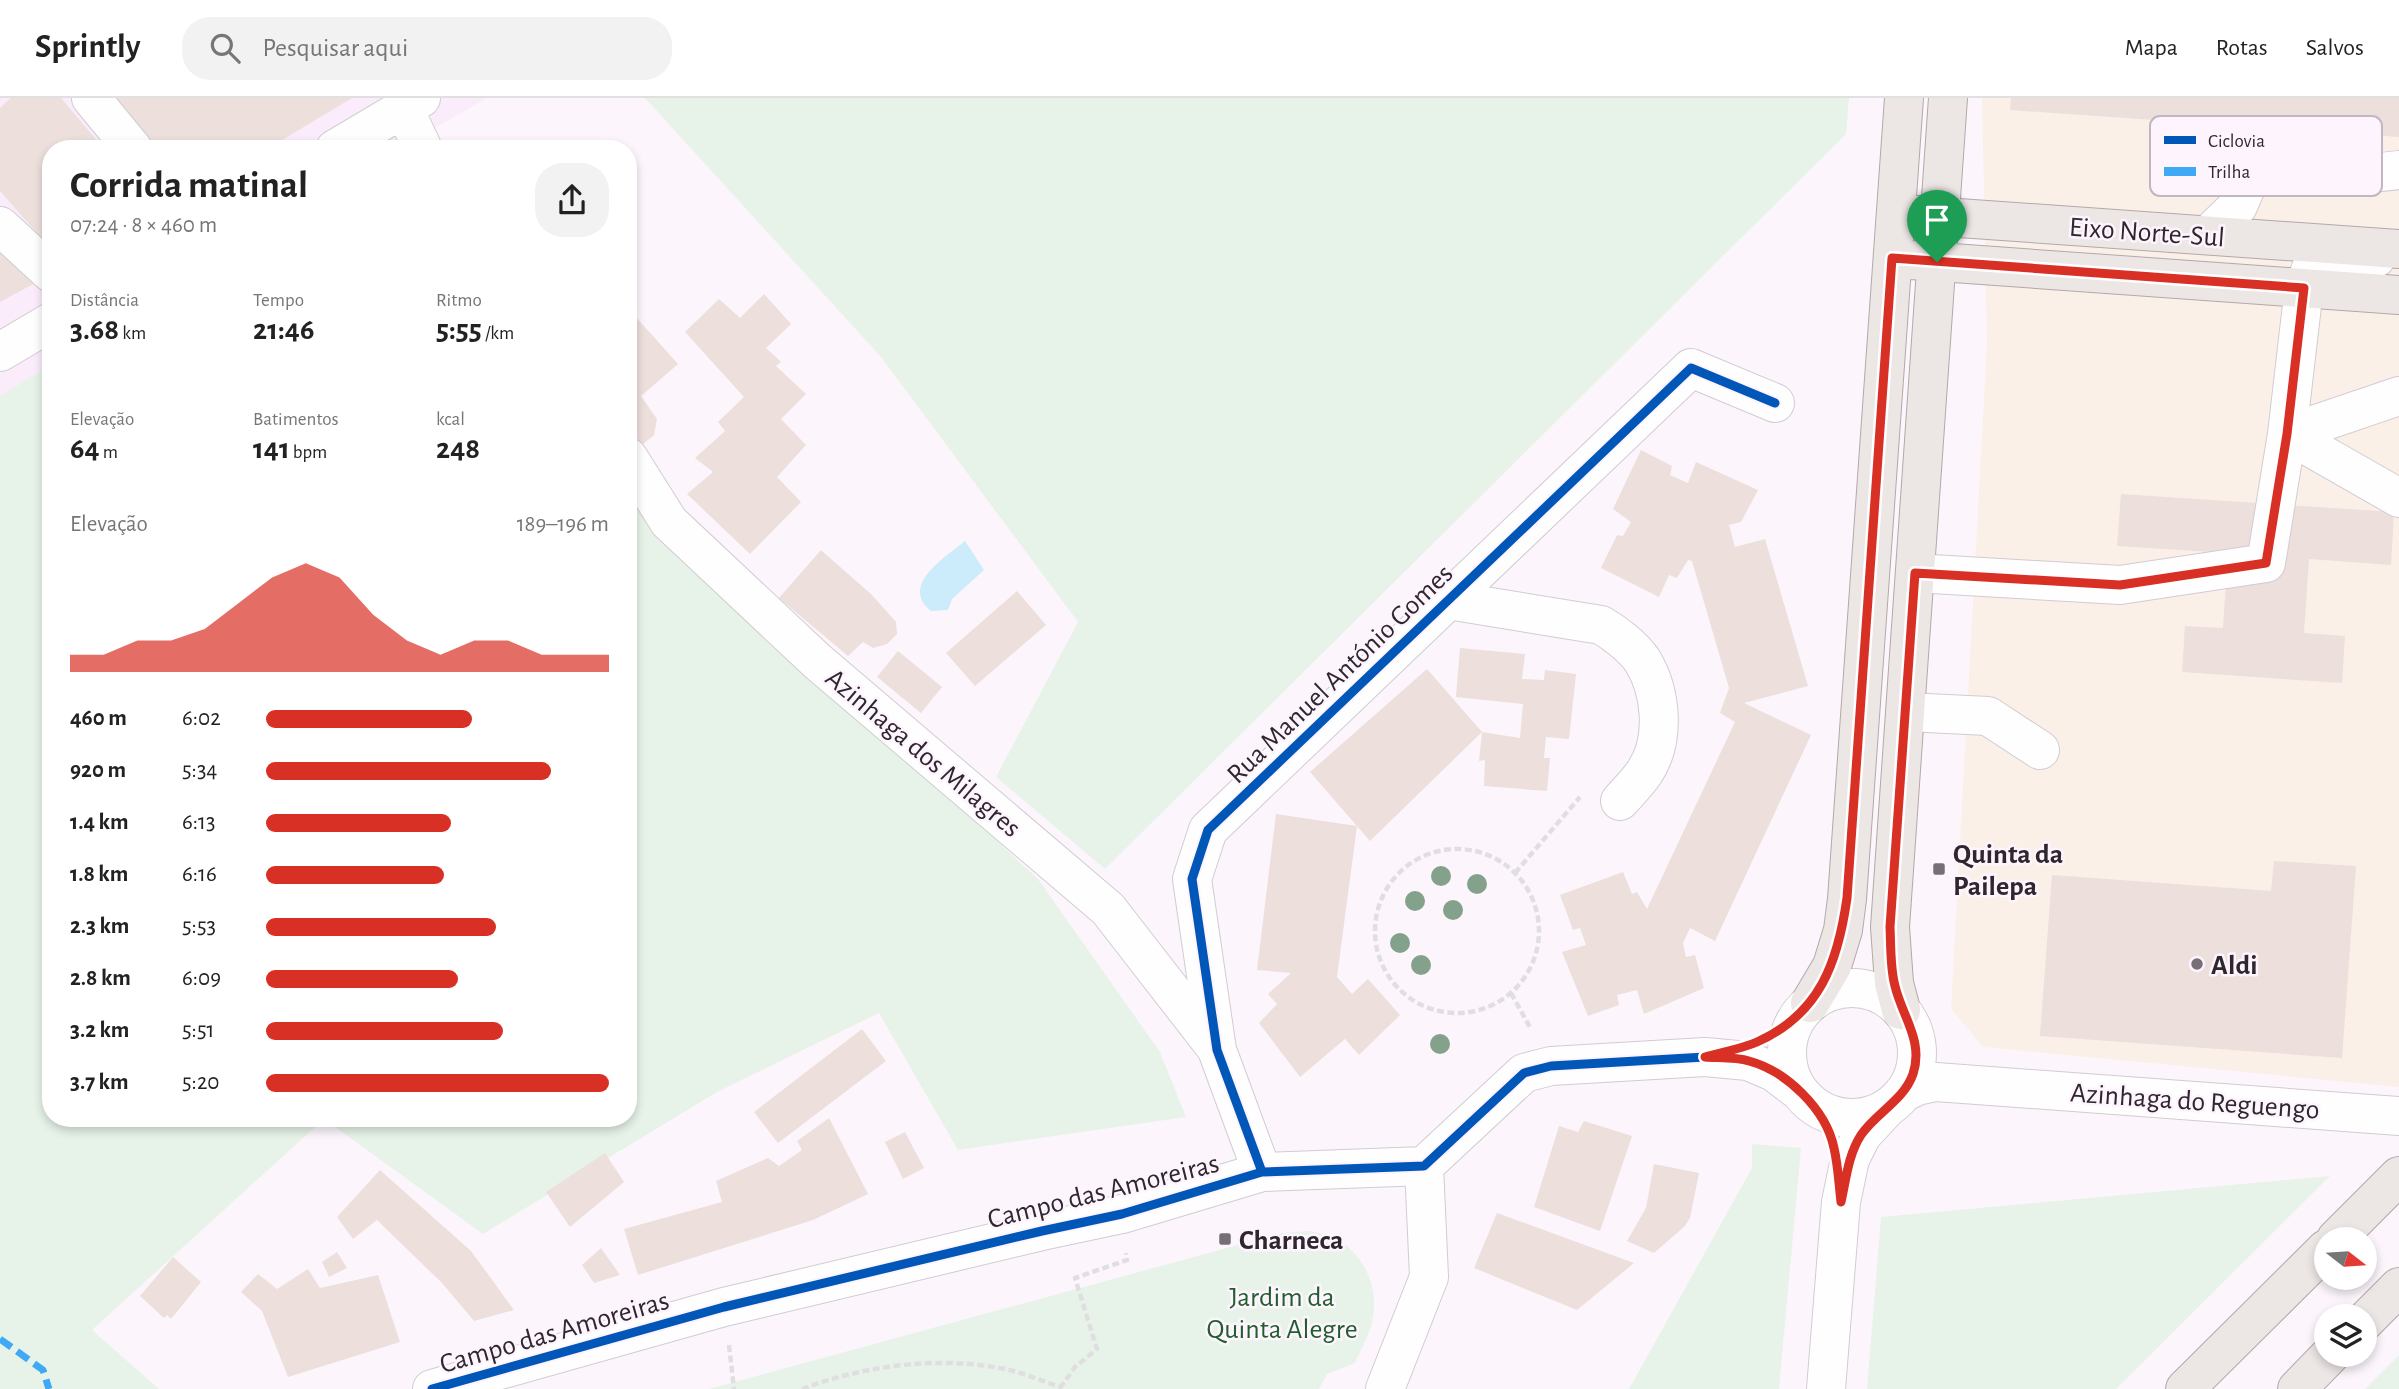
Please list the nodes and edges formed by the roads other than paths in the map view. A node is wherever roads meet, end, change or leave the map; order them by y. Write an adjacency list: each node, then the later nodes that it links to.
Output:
1 (91, 98): 5 (street)
2 (1904, 98): 9 (main road)
3 (1948, 98): 10 (main road)
4 (412, 103): 6 (street); 7 (street)
5 (126, 140)
6 (350, 140)
7 (421, 140)
8 (2242, 196): 12 (street)
9 (1894, 213): 10 (main road, Eixo Norte-Sul); 15 (main road)
10 (1940, 216): 12 (main road, Eixo Norte-Sul); 16 (main road)
11 (0, 226): 17 (street)
12 (2208, 235): 13 (main road, Eixo Norte-Sul)
13 (2399, 249)
14 (2399, 256): 18 (street)
15 (1892, 258): 16 (main road, Eixo Norte-Sul); 32 (main road)
16 (1937, 262): 18 (main road, Eixo Norte-Sul); 27 (main road)
17 (42, 265)
18 (2304, 288): 19 (main road, Eixo Norte-Sul); 24 (street)
19 (2399, 295)
20 (42, 327): 21 (street)
21 (0, 352)
22 (2399, 396): 24 (street)
23 (1775, 403): 28 (street, Rua Manuel António Gomes)
24 (2287, 434): 26 (street); 27 (street)
25 (637, 471): 34 (street, Azinhaga dos Milagres)
26 (2399, 498)
27 (1915, 573): 29 (main road)
28 (1448, 600): 31 (street, Rua Manuel António Gomes); 34 (street, Rua Manuel António Gomes)
29 (1906, 712): 30 (street); 33 (main road)
30 (2040, 750)
31 (1620, 802)
32 (1803, 1011): 33 (street); 35 (street); 37 (street)
33 (1907, 1020): 36 (street, Azinhaga do Reguengo); 38 (street)
34 (1217, 1050): 41 (street, Rua Manuel António Gomes)
35 (1705, 1057): 37 (street); 40 (street)
36 (1991, 1085): 38 (street, Azinhaga do Reguengo); 39 (street, Azinhaga do Reguengo)
37 (1806, 1098): 38 (street); 43 (street)
38 (1895, 1100): 43 (street)
39 (2399, 1116)
40 (1424, 1166): 41 (street, Campo das Amoreiras); 50 (street)
41 (1262, 1171): 49 (street, Campo das Amoreiras)
42 (2399, 1176): 44 (main road)
43 (1841, 1202): 51 (street)
44 (2348, 1227)
45 (2314, 1261): 52 (main road)
46 (2399, 1287): 47 (main road)
47 (2377, 1309)
48 (2318, 1367): 53 (main road)
49 (432, 1389)
50 (1385, 1389)
51 (1826, 1389)
52 (2185, 1389)
53 (2297, 1389)

